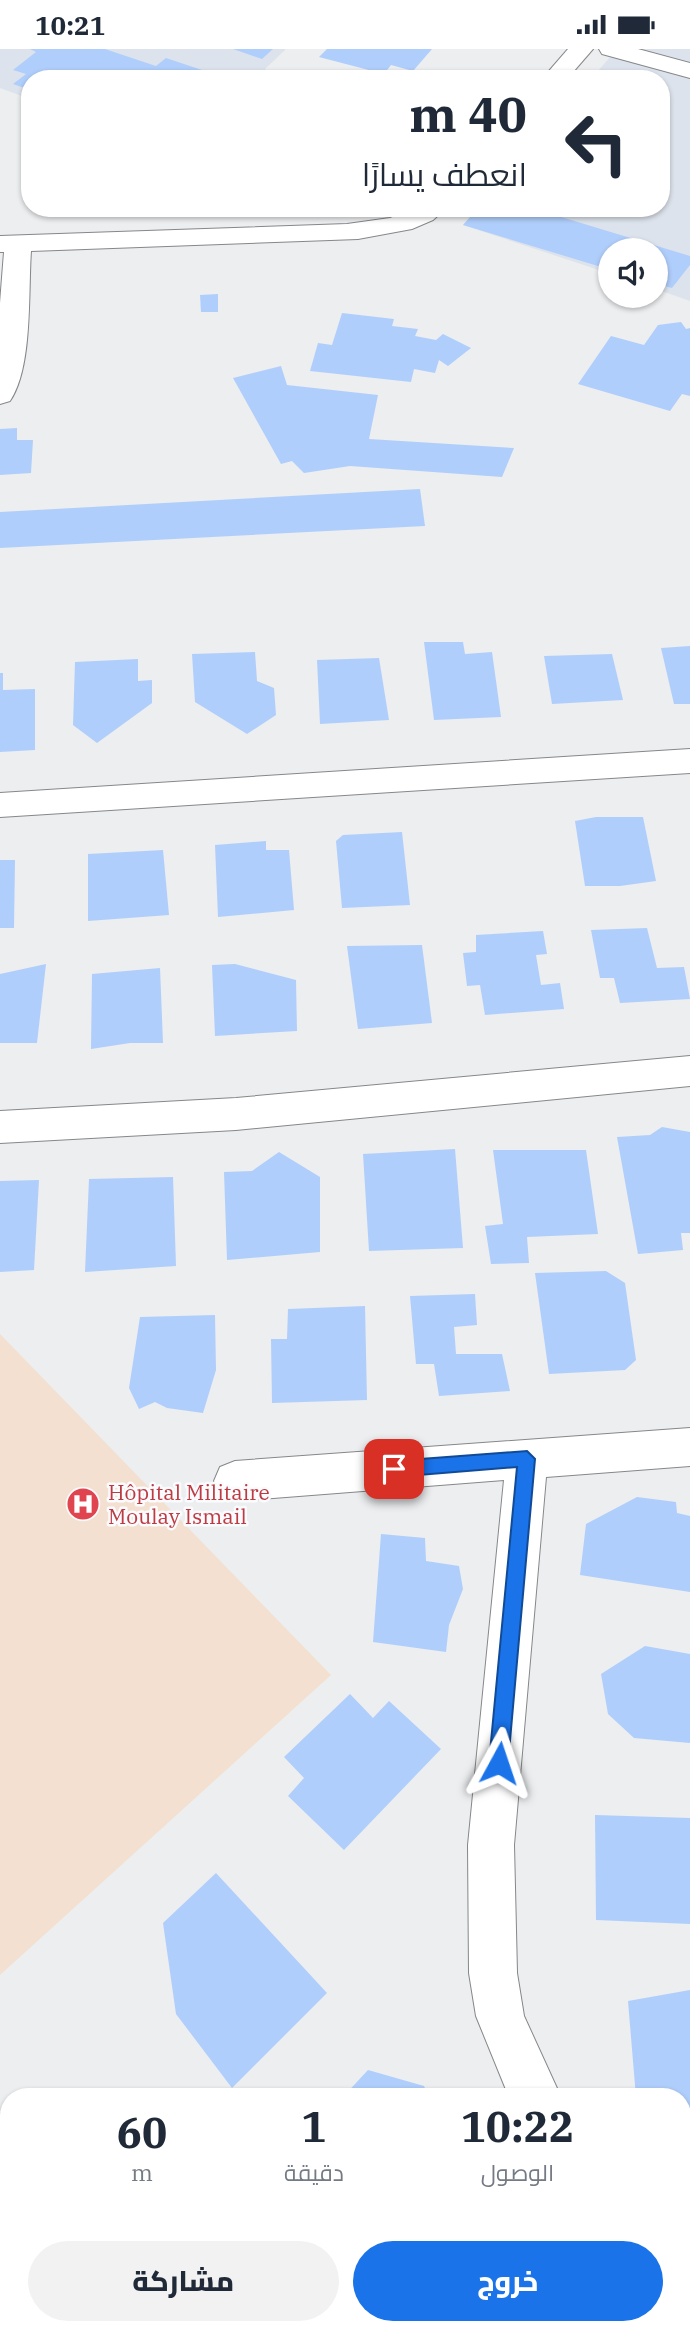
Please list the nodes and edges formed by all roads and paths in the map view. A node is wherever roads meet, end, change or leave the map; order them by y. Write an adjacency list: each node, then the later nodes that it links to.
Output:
1 (581, 49): 3 (street)
2 (611, 49): 4 (street)
3 (562, 70)
4 (690, 71)
5 (418, 217): 6 (street)
6 (9, 244): 7 (street)
7 (0, 395)
8 (690, 761): 9 (street)
9 (0, 805)
10 (690, 1071): 11 (street)
11 (0, 1127)
12 (690, 1447): 13 (street)
13 (527, 1459): 14 (street); 15 (street)
14 (235, 1481)
15 (531, 2088)

